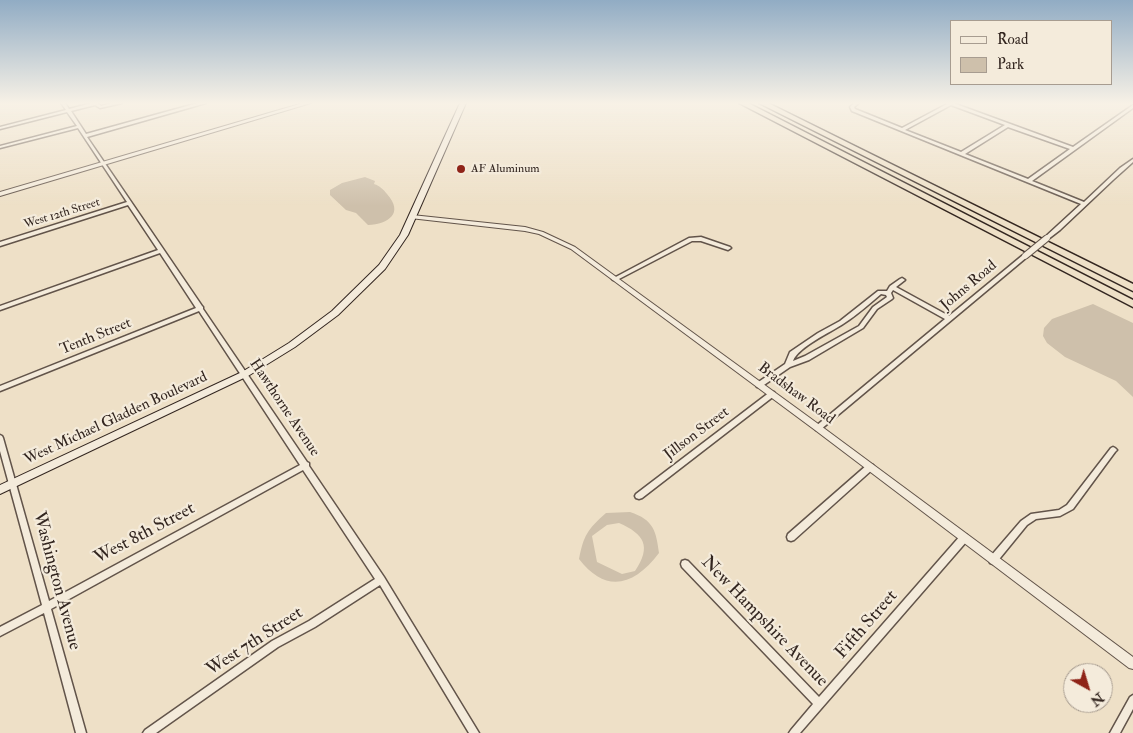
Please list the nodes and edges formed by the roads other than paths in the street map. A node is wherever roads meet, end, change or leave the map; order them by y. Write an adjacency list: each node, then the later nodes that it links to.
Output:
1 (41, 137): 11 (street)
2 (86, 137): 15 (street, Hawthorne Avenue)
3 (193, 137): 15 (street)
4 (448, 137): 20 (main road)
5 (809, 137): 30 (highway)
6 (831, 137): 28 (highway)
7 (920, 137): 13 (street)
8 (988, 137): 13 (street)
9 (1041, 137): 12 (street)
10 (1089, 137): 12 (street)
11 (0, 148)
12 (1073, 149): 16 (street)
13 (961, 154): 16 (street)
14 (1133, 160): 19 (street, Johns Road)
15 (103, 164): 17 (street); 18 (street, Hawthorne Avenue)
16 (1029, 181): 19 (street)
17 (0, 194)
18 (130, 203): 22 (street, West 12th Street); 24 (street, Hawthorne Avenue)
19 (1085, 204): 21 (street, Johns Road)
20 (412, 216): 26 (street, Bradshaw Road); 35 (main road, West Michael Gladden Boulevard)
21 (1048, 238): 25 (street, Johns Road, bridge)
22 (0, 244)
23 (728, 248): 26 (street)
24 (162, 250): 31 (street); 32 (street, Hawthorne Avenue)
25 (1025, 256): 33 (street, Johns Road)
26 (615, 278): 36 (street, Bradshaw Road)
27 (902, 280): 29 (street)
28 (1133, 288)
29 (890, 290): 33 (street); 34 (street); 34 (street)
30 (1133, 304)
31 (0, 308)
32 (201, 308): 35 (street, Hawthorne Avenue); 37 (street, Tenth Street)
33 (950, 319): 39 (street, Johns Road)
34 (788, 365): 36 (street)
35 (245, 374): 42 (street, Hawthorne Avenue); 44 (main road, West Michael Gladden Boulevard)
36 (759, 385): 38 (street, Bradshaw Road)
37 (0, 389)
38 (772, 394): 39 (street, Bradshaw Road); 46 (street, Jillson Street)
39 (818, 428): 43 (street, Bradshaw Road)
40 (0, 438): 44 (street, Washington Avenue)
41 (1113, 450): 49 (street)
42 (306, 465): 51 (street, Hawthorne Avenue); 52 (street, West 8th Street)
43 (870, 467): 47 (street); 48 (street, Bradshaw Road)
44 (13, 484): 45 (main road, West Michael Gladden Boulevard); 52 (street, Washington Avenue)
45 (0, 490)
46 (639, 496)
47 (791, 537)
48 (964, 538): 49 (street, Bradshaw Road); 56 (street, Fifth Street)
49 (993, 560): 54 (street, Bradshaw Road)
50 (685, 564): 56 (street, New Hampshire Avenue)
51 (381, 580): 58 (street, West 7th Street); 59 (street, Hawthorne Avenue)
52 (45, 606): 53 (street, West 8th Street); 57 (street, Washington Avenue)
53 (0, 632)
54 (1133, 664)
55 (1133, 700): 61 (street)
56 (820, 704): 60 (street, Fifth Street)
57 (81, 733)
58 (148, 733)
59 (474, 733)
60 (794, 733)
61 (1115, 733)

